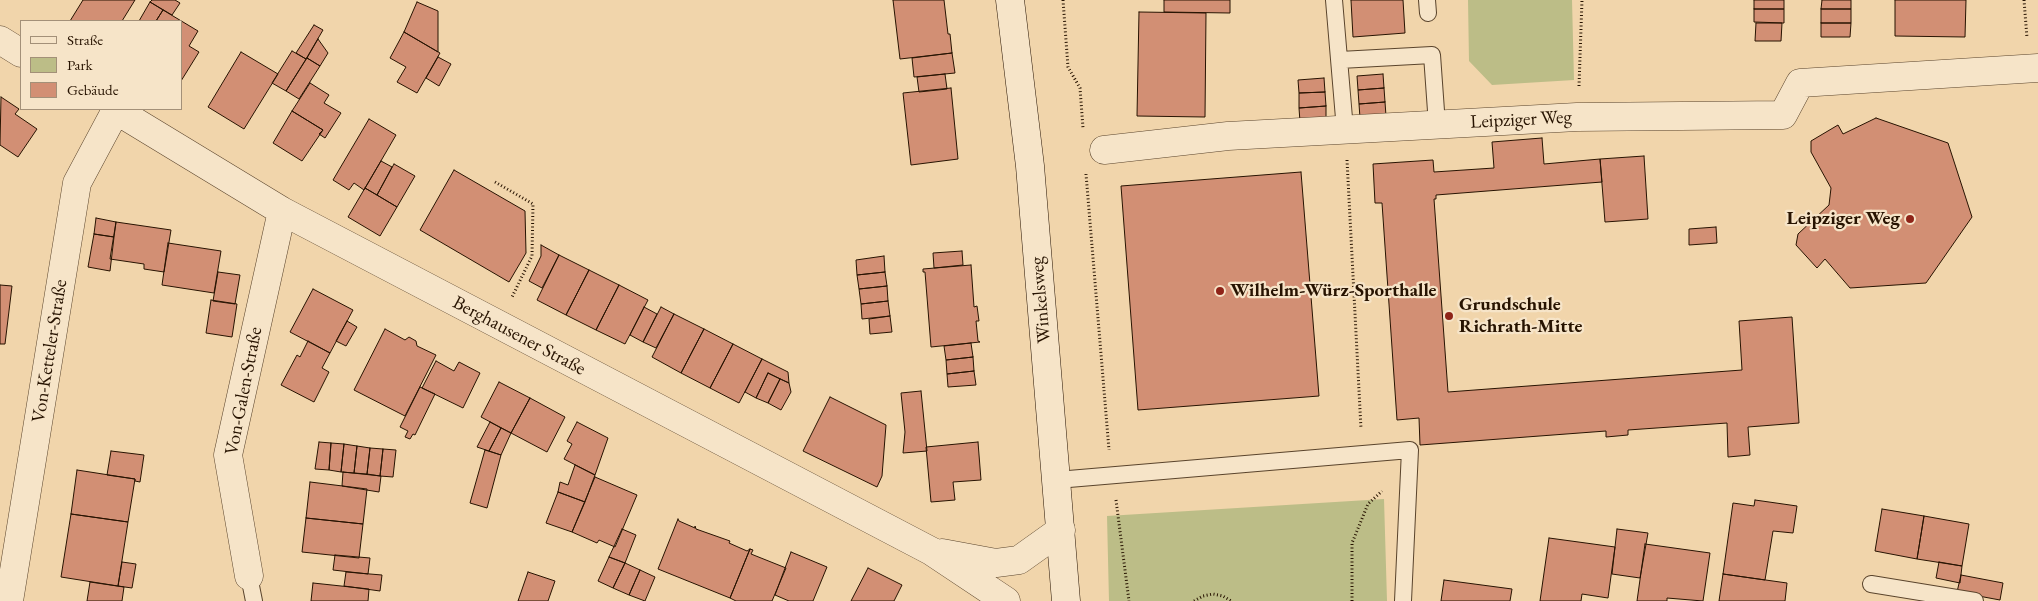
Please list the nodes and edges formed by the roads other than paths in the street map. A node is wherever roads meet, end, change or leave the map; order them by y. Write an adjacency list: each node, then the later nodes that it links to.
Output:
1 (1010, 0): 13 (street, Winkelsweg)
2 (1334, 0): 5 (lane)
3 (0, 40): 4 (street)
4 (20, 52)
5 (1340, 60): 9 (lane); 10 (lane)
6 (2034, 68): 9 (street, Leipziger Weg)
7 (114, 110): 18 (street, Von-Ketteler-Straße)
8 (117, 110): 12 (street, Berghausener Straße)
9 (1437, 125): 10 (street, Leipziger Weg)
10 (1345, 130): 11 (street, Leipziger Weg)
11 (1104, 150)
12 (282, 211): 15 (street, Berghausener Straße); 17 (street, Von-Galen-Straße)
13 (1057, 480): 14 (street, Winkelsweg); 21 (lane)
14 (1061, 530): 15 (street, Berghausener Straße); 20 (street, Winkelsweg)
15 (931, 551): 19 (street, Berghausener Straße)
16 (1870, 584): 22 (lane)
17 (251, 588)
18 (10, 601)
19 (1006, 601)
20 (1066, 601)
21 (1404, 601)
22 (1975, 601)

